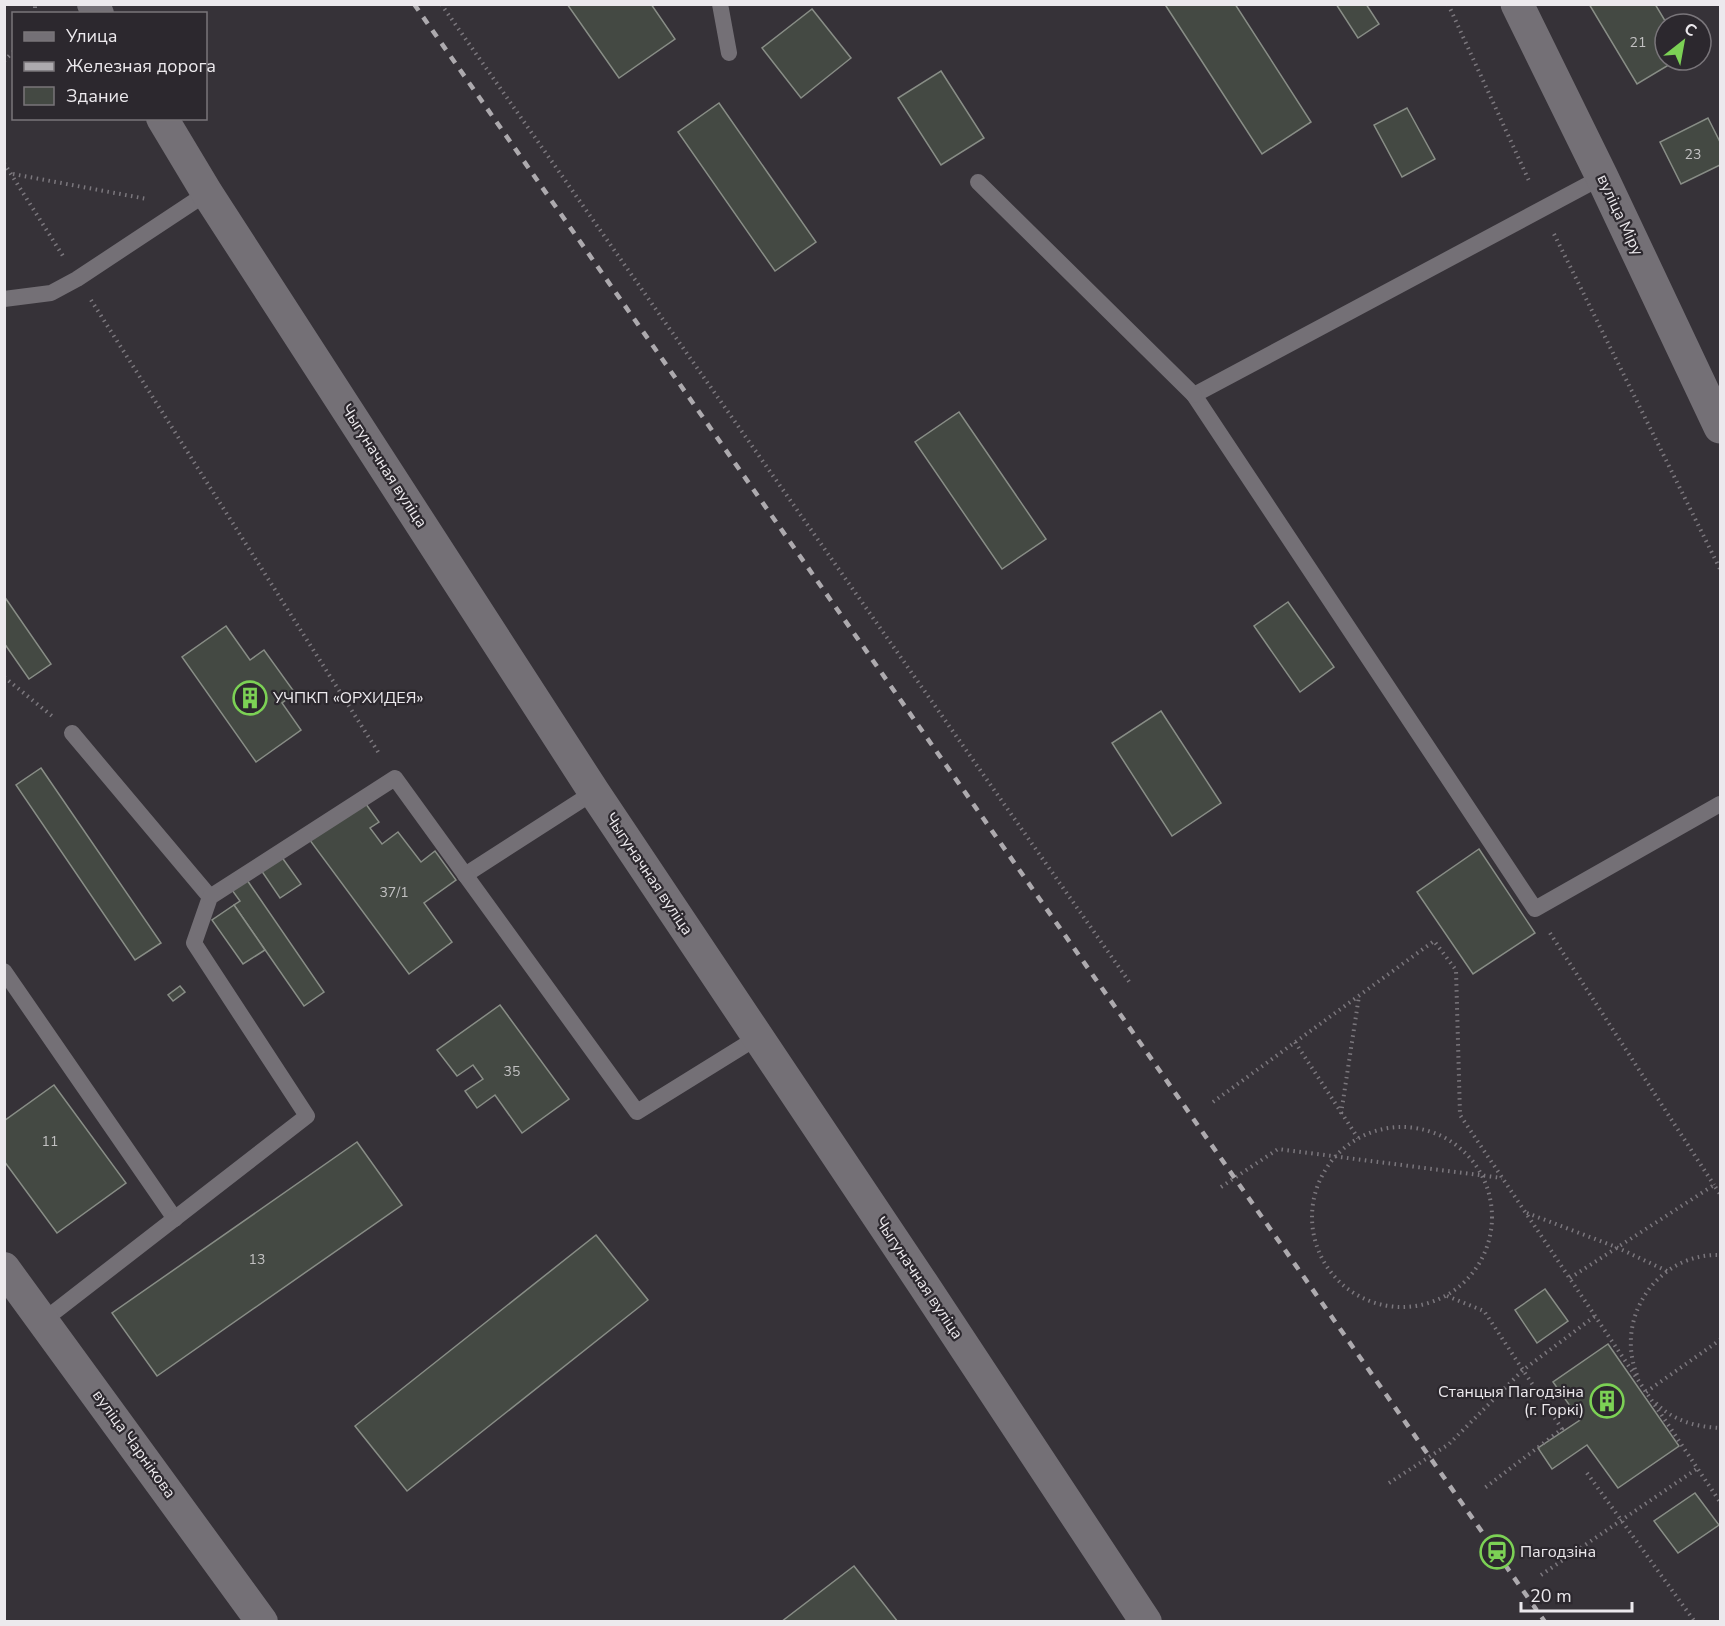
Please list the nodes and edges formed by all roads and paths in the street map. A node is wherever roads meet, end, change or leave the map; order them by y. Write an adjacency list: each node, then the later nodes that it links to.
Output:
1 (441, 4): 28 (path)
2 (720, 4): 5 (lane)
3 (1448, 4): 13 (path)
4 (1517, 4): 9 (street, вуліца Міру)
5 (729, 53)
6 (163, 120): 11 (street, Чыгуначная вуліца)
7 (4, 162): 8 (path)
8 (12, 174): 12 (path); 14 (path)
9 (1602, 177): 13 (lane); 17 (street, вуліца Міру)
10 (978, 182): 16 (lane)
11 (207, 193): 14 (lane); 22 (street, Чыгуначная вуліца)
12 (133, 196)
13 (1542, 209): 16 (lane); 18 (path)
14 (78, 279): 15 (lane); 21 (path)
15 (4, 299)
16 (1194, 395): 26 (lane)
17 (1720, 427)
18 (1720, 569)
19 (4, 677): 20 (path)
20 (72, 733): 25 (lane)
21 (395, 778): 24 (lane); 25 (lane)
22 (594, 792): 24 (lane); 30 (street, Чыгуначная вуліца)
23 (1720, 804): 26 (lane)
24 (465, 875): 30 (lane)
25 (210, 897): 42 (lane)
26 (1535, 909): 38 (path)
27 (4, 971): 42 (lane)
28 (1130, 983)
29 (1359, 995): 31 (path); 33 (path); 37 (path)
30 (758, 1037): 63 (street, Чыгуначная вуліца)
31 (1295, 1042): 32 (path); 33 (path)
32 (1213, 1102)
33 (1341, 1114): 34 (path)
34 (1358, 1138): 35 (path); 36 (path)
35 (1334, 1156): 36 (path); 39 (path); 48 (path)
36 (1480, 1176): 37 (path); 48 (path)
37 (1503, 1179): 41 (path)
38 (1714, 1185): 40 (path); 43 (path)
39 (1221, 1187)
40 (1720, 1194)
41 (1526, 1213): 43 (path); 47 (path)
42 (175, 1218): 50 (lane)
43 (1616, 1247): 46 (path); 47 (path)
44 (1720, 1255): 46 (path)
45 (4, 1268): 50 (street, вуліца Чарнікова)
46 (1667, 1270): 53 (path)
47 (1570, 1278): 49 (path)
48 (1446, 1295): 52 (path)
49 (1595, 1316): 52 (path); 53 (path)
50 (44, 1320): 62 (street, вуліца Чарнікова)
51 (1720, 1340): 53 (path)
52 (1523, 1370): 57 (path); 58 (path)
53 (1647, 1392): 54 (path); 55 (path)
54 (1720, 1428)
55 (1698, 1468): 59 (path); 60 (path)
56 (1587, 1473): 60 (path)
57 (1389, 1483)
58 (1482, 1490)
59 (1720, 1502)
60 (1622, 1521): 61 (path); 64 (path)
61 (1541, 1575)
62 (262, 1622)
63 (1146, 1622)
64 (1695, 1622)

